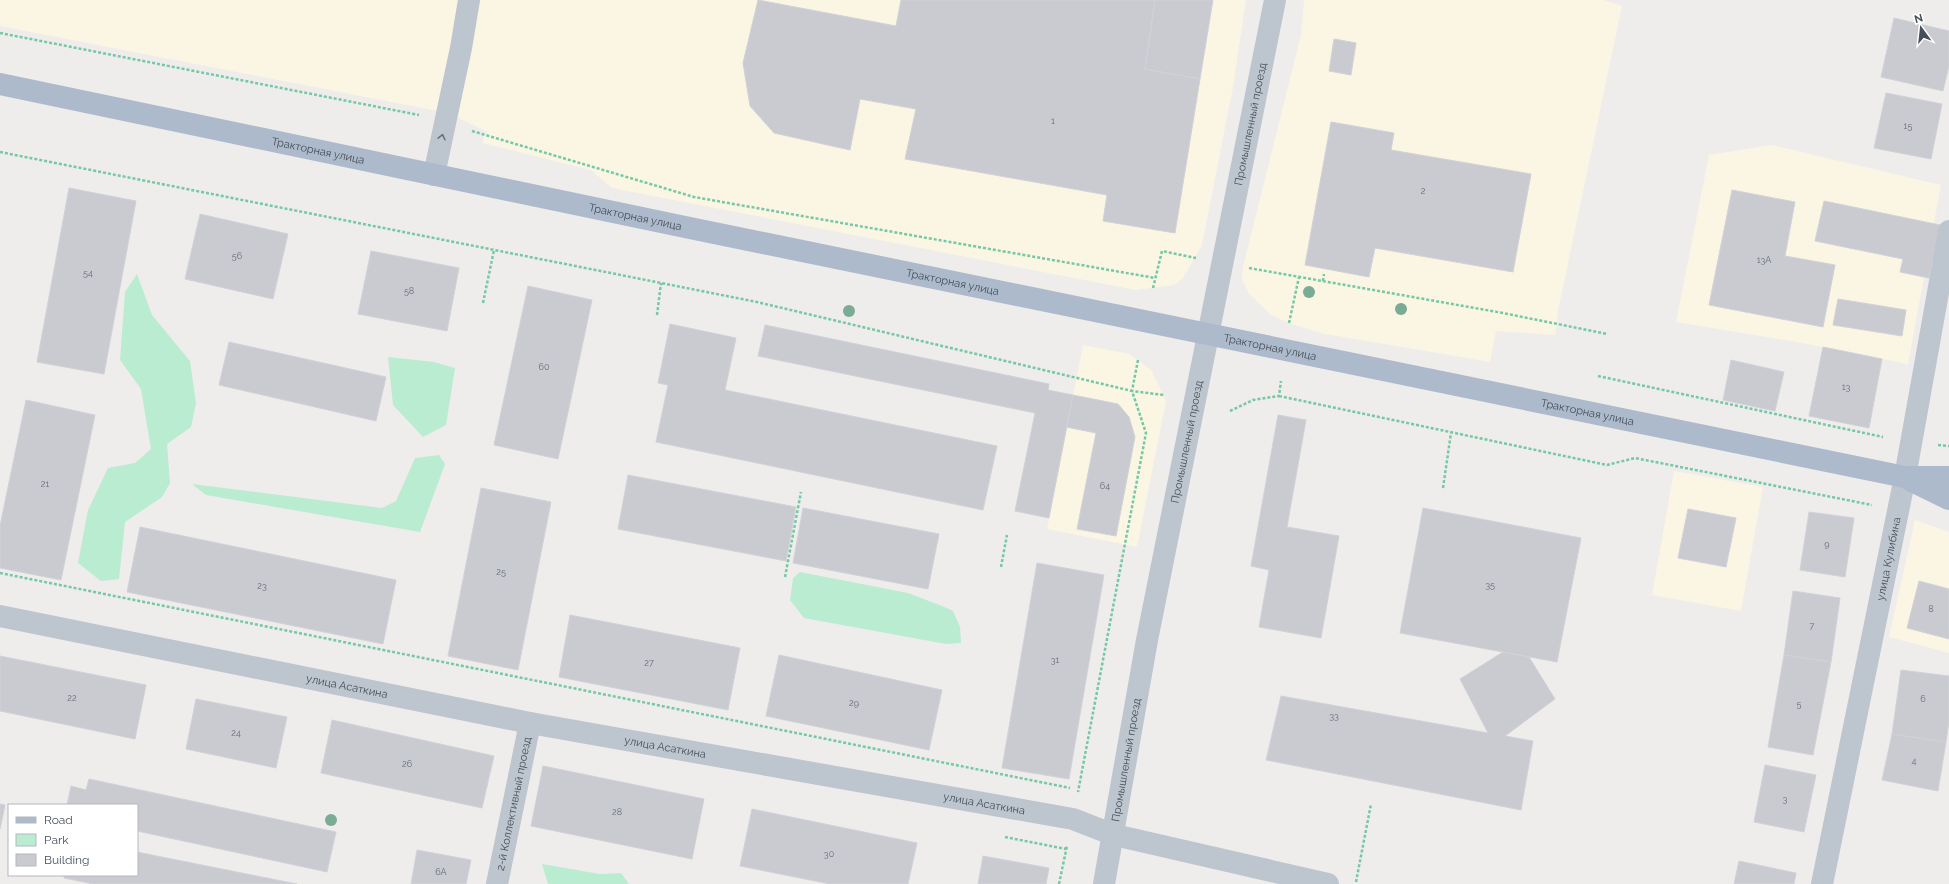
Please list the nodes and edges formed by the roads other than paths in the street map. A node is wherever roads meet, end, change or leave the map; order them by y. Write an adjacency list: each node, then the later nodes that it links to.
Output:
1 (469, 0): 4 (street, one-way to 1)
2 (1274, 0): 6 (street, Промышленный проезд)
3 (0, 84): 4 (main road, Тракторная улица)
4 (434, 175): 6 (main road, Тракторная улица)
5 (1949, 231): 7 (street, улица Кулибина)
6 (1208, 334): 7 (main road, Тракторная улица); 12 (street, Промышленный проезд)
7 (1905, 477): 8 (main road, Тракторная улица); 9 (main road, Тракторная улица); 16 (street, улица Кулибина)
8 (1949, 477)
9 (1949, 499)
10 (0, 616): 11 (street, улица Асаткина)
11 (530, 723): 12 (street, улица Асаткина); 13 (street, 2-й Коллективный проезд)
12 (1114, 835): 14 (street, Промышленный проезд); 15 (street, улица Асаткина)
13 (497, 884)
14 (1104, 884)
15 (1328, 884)
16 (1822, 884)

